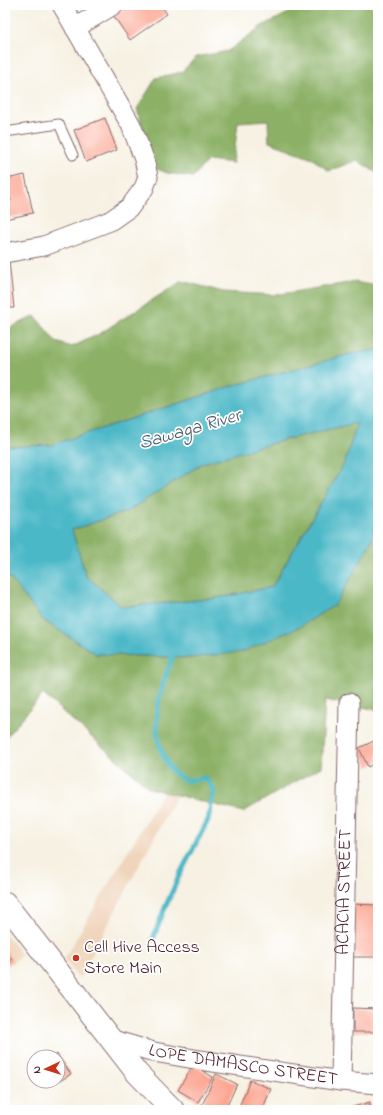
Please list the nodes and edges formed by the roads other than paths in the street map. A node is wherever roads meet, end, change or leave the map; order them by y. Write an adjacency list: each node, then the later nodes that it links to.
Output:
1 (62, 5): 3 (street)
2 (113, 5): 3 (street)
3 (75, 28): 6 (street)
4 (5, 132): 5 (lane)
5 (73, 155)
6 (5, 253)
7 (349, 704): 10 (street, ACACIA STREET)
8 (5, 904): 9 (main road)
9 (110, 1039): 10 (street, LOPE DAMASCO STREET); 12 (main road)
10 (341, 1081): 11 (street, LOPE DAMASCO STREET)
11 (378, 1084)
12 (173, 1110)

